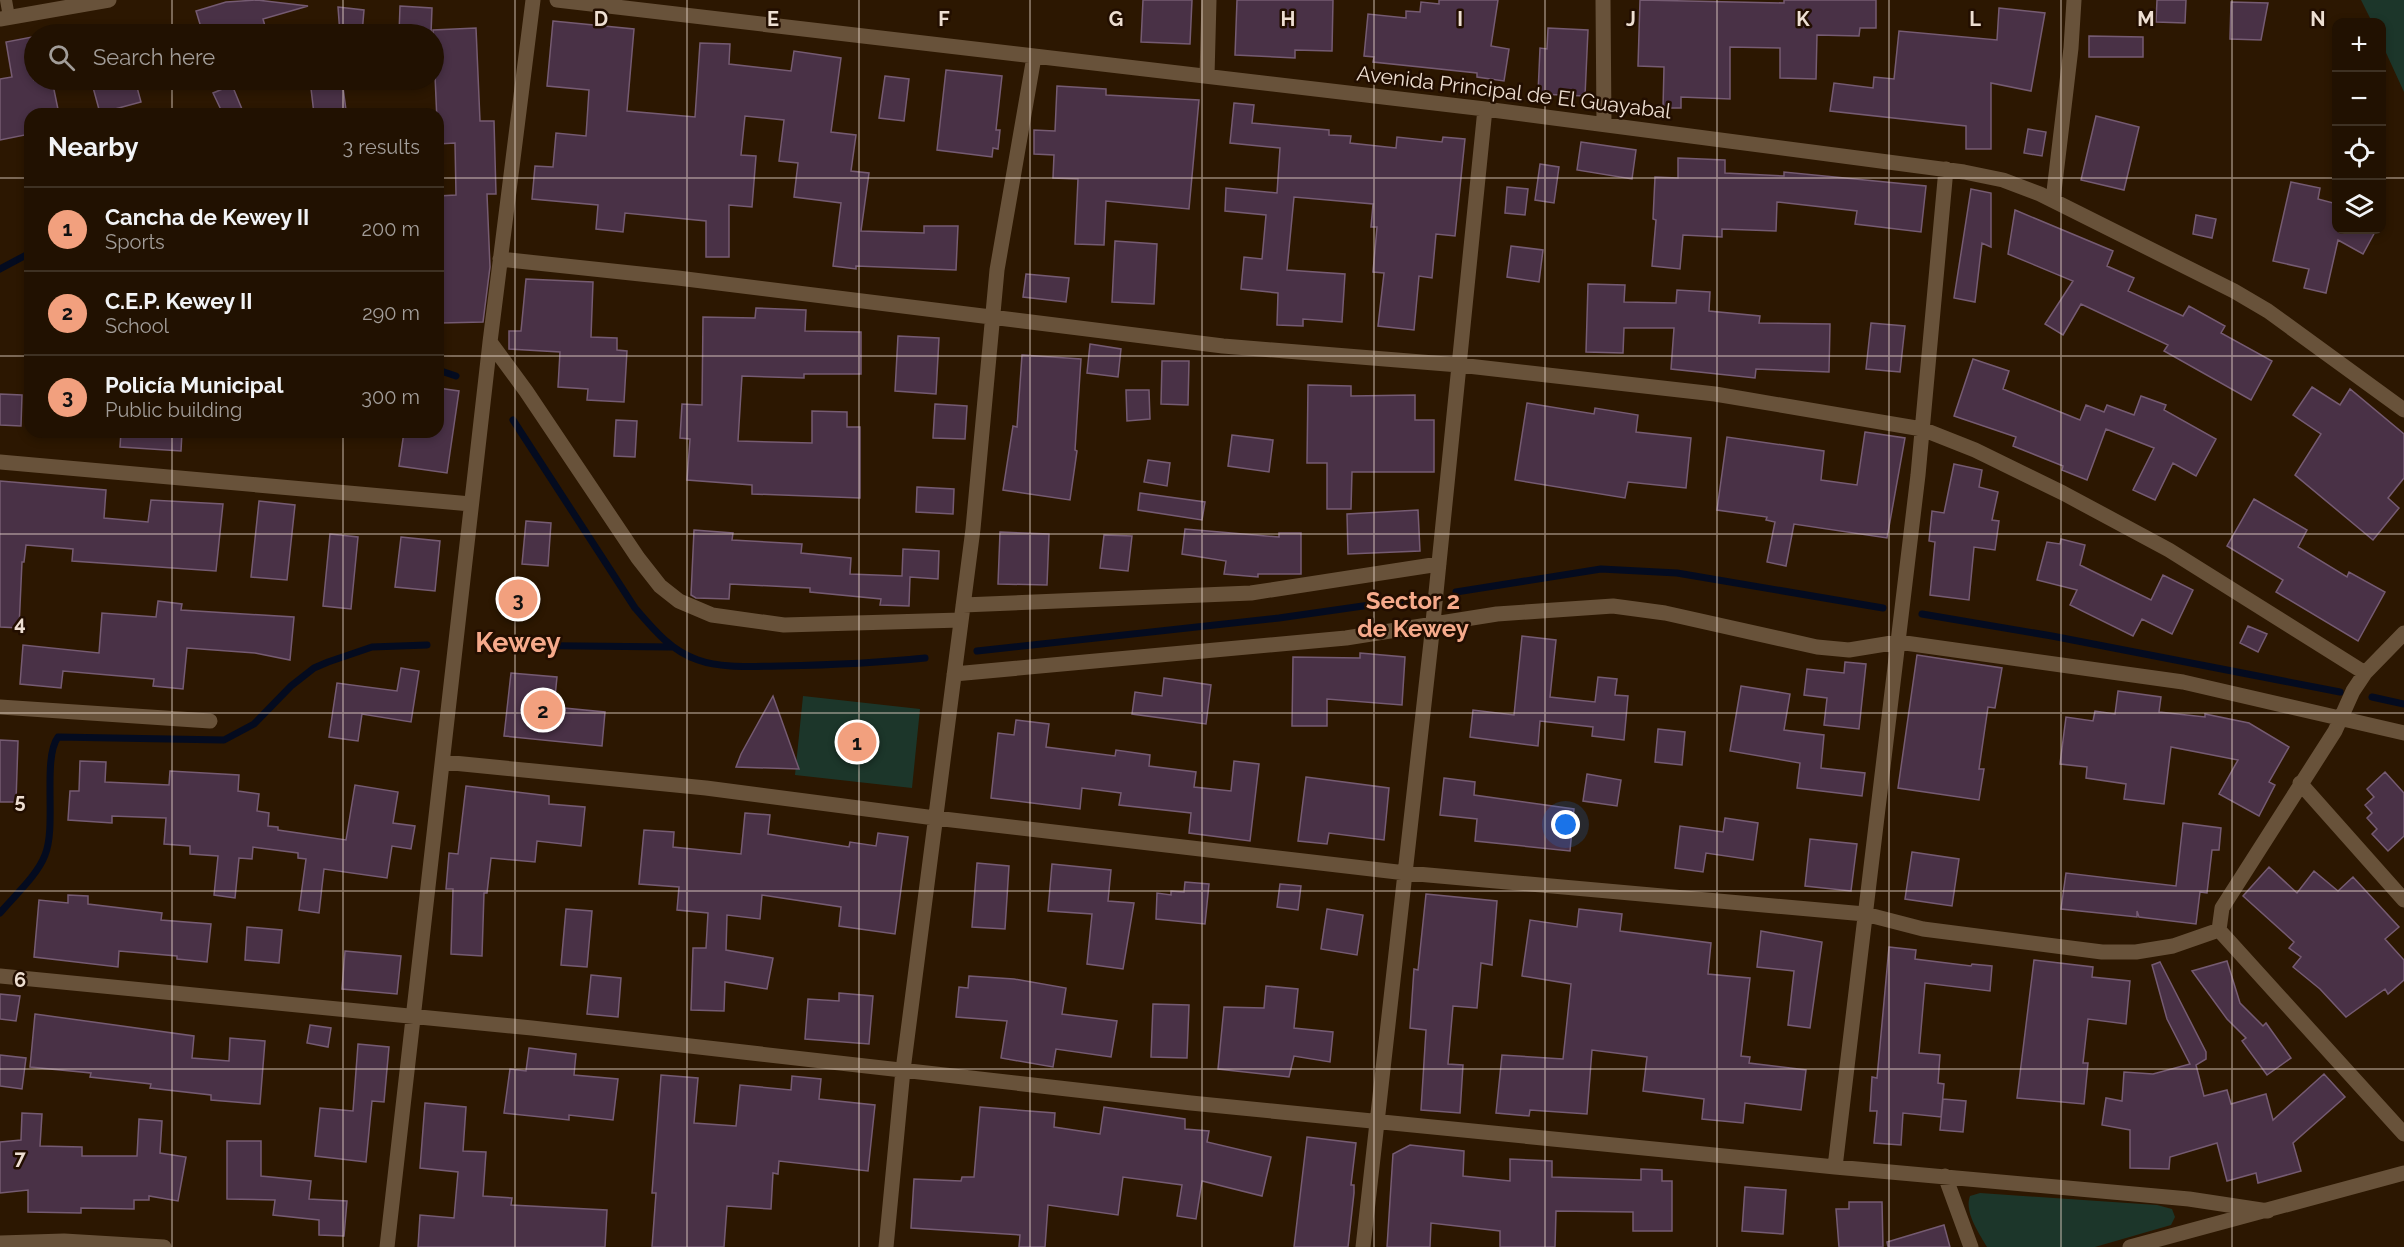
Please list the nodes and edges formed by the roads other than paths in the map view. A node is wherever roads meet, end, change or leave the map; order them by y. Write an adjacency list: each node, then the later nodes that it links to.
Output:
1 (6, 0): 8 (lane)
2 (109, 0): 8 (street)
3 (533, 0): 15 (street)
4 (557, 0): 9 (street, Avenida Principal de El Guayabal)
5 (1209, 0): 10 (street)
6 (1603, 0): 12 (street)
7 (2074, 0): 14 (street)
8 (5, 18)
9 (1034, 57): 10 (street, Avenida Principal de El Guayabal); 16 (street)
10 (1207, 76): 11 (street, Avenida Principal de El Guayabal)
11 (1485, 109): 12 (street, Avenida Principal de El Guayabal); 18 (street)
12 (1604, 124): 13 (street, Avenida Principal de El Guayabal)
13 (1946, 169): 14 (street, Avenida Principal de El Guayabal); 20 (street)
14 (2053, 200): 19 (street, Avenida Principal de El Guayabal)
15 (500, 259): 16 (street); 17 (street)
16 (994, 317): 18 (street); 24 (street)
17 (489, 342): 22 (street); 24 (street)
18 (1459, 365): 20 (street); 23 (street)
19 (2404, 410)
20 (1922, 429): 27 (street); 28 (street)
21 (0, 462): 22 (street)
22 (471, 504): 34 (street)
23 (1439, 564): 24 (street); 25 (street)
24 (962, 613): 29 (street)
25 (1432, 627): 27 (street); 29 (street); 37 (street)
26 (2404, 633): 28 (street)
27 (1898, 642): 31 (street); 39 (street)
28 (2365, 673): 31 (street)
29 (954, 674): 36 (street)
30 (0, 707): 32 (street)
31 (2340, 718): 33 (street); 35 (street)
32 (210, 721)
33 (2404, 733)
34 (443, 762): 36 (street); 42 (street)
35 (2300, 783): 38 (street); 40 (street)
36 (935, 818): 37 (street); 43 (street)
37 (1406, 873): 39 (street); 44 (street)
38 (2404, 900)
39 (1865, 914): 40 (street); 46 (street)
40 (2219, 930): 45 (street)
41 (0, 976): 42 (street)
42 (411, 1016): 43 (street); 52 (street)
43 (903, 1070): 44 (street); 53 (street)
44 (1378, 1122): 46 (street); 54 (street)
45 (2404, 1134)
46 (1835, 1167): 48 (street)
47 (2404, 1173): 49 (street)
48 (1945, 1176): 49 (street); 55 (street)
49 (2268, 1211): 56 (street)
50 (0, 1243): 51 (street)
51 (164, 1247)
52 (387, 1247)
53 (886, 1247)
54 (1363, 1247)
55 (1971, 1247)
56 (2130, 1247)

